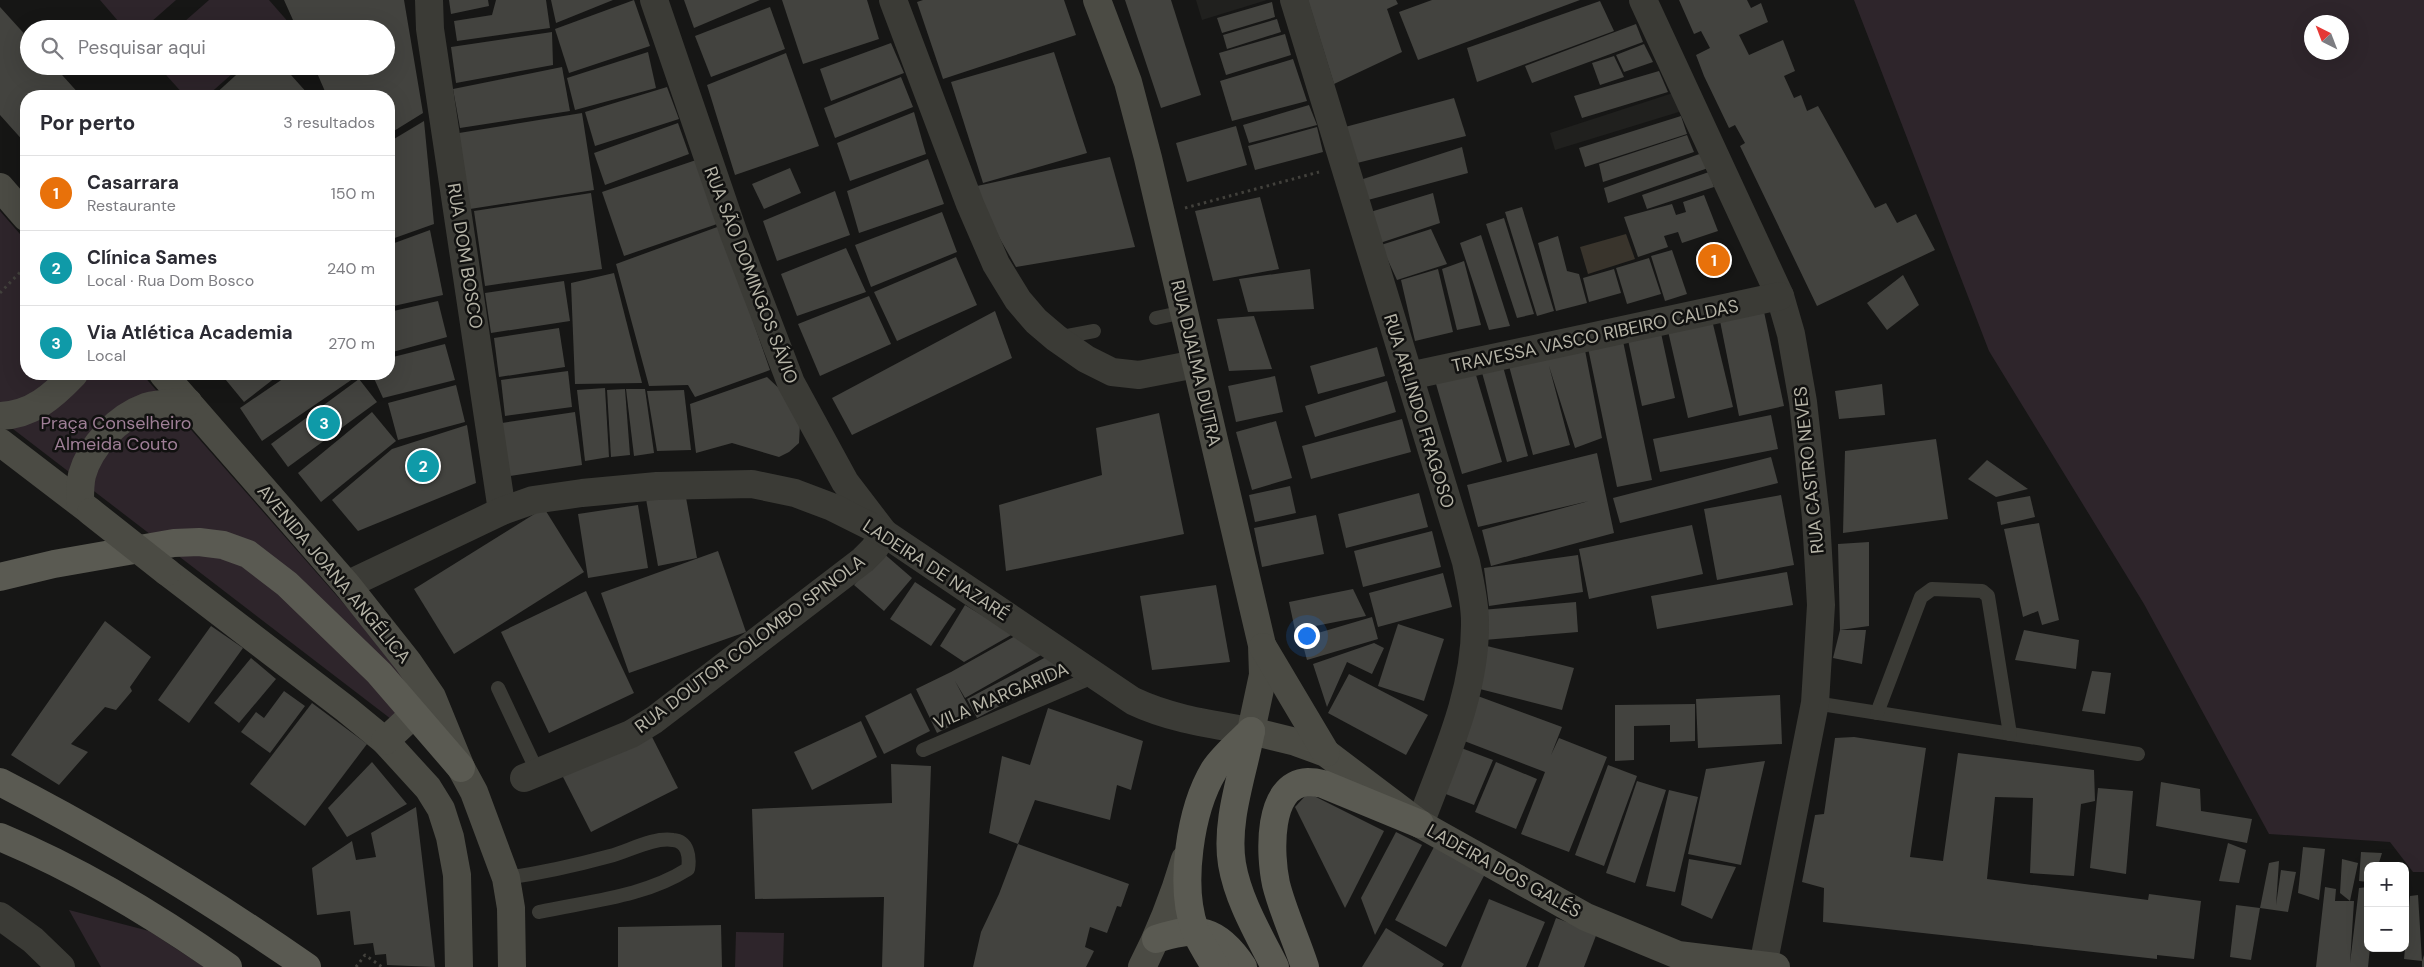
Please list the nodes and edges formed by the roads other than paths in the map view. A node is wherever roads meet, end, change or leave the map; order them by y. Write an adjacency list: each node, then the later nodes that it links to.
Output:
1 (429, 0): 22 (street, RUA DOM BOSCO)
2 (654, 0): 23 (street, RUA SÃO DOMINGOS SÁVIO)
3 (893, 0): 13 (street)
4 (1097, 0): 10 (main road, RUA DJALMA DUTRA)
5 (1294, 0): 15 (street, RUA ARLINDO FRAGOSO)
6 (1643, 0): 9 (street, RUA CASTRO NEVES)
7 (0, 187): 8 (main road)
8 (20, 210)
9 (1780, 296): 15 (street, TRAVESSA VASCO RIBEIRO CALDAS); 29 (street, RUA CASTRO NEVES)
10 (1184, 312): 11 (lane); 14 (main road, RUA DJALMA DUTRA)
11 (1156, 318)
12 (1094, 331): 13 (lane)
13 (1056, 338): 14 (street)
14 (1196, 364): 26 (main road, RUA DJALMA DUTRA)
15 (1409, 376): 41 (street, RUA ARLINDO FRAGOSO)
16 (68, 380): 19 (main road)
17 (168, 380): 18 (main road, AVENIDA JOANA ANGÉLICA)
18 (188, 402): 21 (main road); 25 (main road, AVENIDA JOANA ANGÉLICA)
19 (0, 416)
20 (0, 442): 21 (main road)
21 (85, 507): 34 (main road, bridge)
22 (502, 512): 23 (street, LADEIRA DE NAZARÉ); 25 (street, LADEIRA DE NAZARÉ)
23 (884, 533): 27 (street, LADEIRA DE NAZARÉ); 39 (street, RUA DOUTOR COLOMBO SPINOLA)
24 (0, 577): 31 (main road)
25 (348, 585): 38 (main road, AVENIDA JOANA ANGÉLICA)
26 (1262, 645): 32 (main road, RUA DJALMA DUTRA); 36 (main road)
27 (1095, 676): 32 (street, LADEIRA DE NAZARÉ); 35 (lane, VILA MARGARIDA)
28 (498, 688): 39 (lane)
29 (1815, 703): 30 (lane); 60 (street, RUA CASTRO NEVES)
30 (1876, 713): 33 (lane); 33 (lane)
31 (414, 714): 34 (main road); 38 (main road)
32 (1251, 731): 36 (main road, LADEIRA DOS GALÉS); 43 (main road); 58 (main road)
33 (2010, 734): 37 (lane)
34 (385, 741): 53 (main road)
35 (923, 750)
36 (1326, 753): 41 (main road, LADEIRA DOS GALÉS)
37 (2138, 754)
38 (461, 768): 44 (main road, AVENIDA JOANA ANGÉLICA)
39 (531, 776)
40 (0, 782): 52 (main road)
41 (1420, 824): 49 (main road, LADEIRA DOS GALÉS); 59 (main road)
42 (0, 837): 51 (main road)
43 (1189, 845): 47 (main road); 48 (main road)
44 (506, 878): 45 (lane); 54 (main road, AVENIDA JOANA ANGÉLICA)
45 (539, 912)
46 (0, 916): 50 (street)
47 (1195, 930): 48 (main road); 56 (main road); 57 (main road)
48 (1156, 939): 55 (main road)
49 (1677, 961): 60 (main road, LADEIRA DOS GALÉS)
50 (61, 967)
51 (228, 967)
52 (307, 967)
53 (459, 967)
54 (512, 967)
55 (1142, 967)
56 (1215, 967)
57 (1243, 967)
58 (1275, 967)
59 (1305, 967)
60 (1769, 967)

